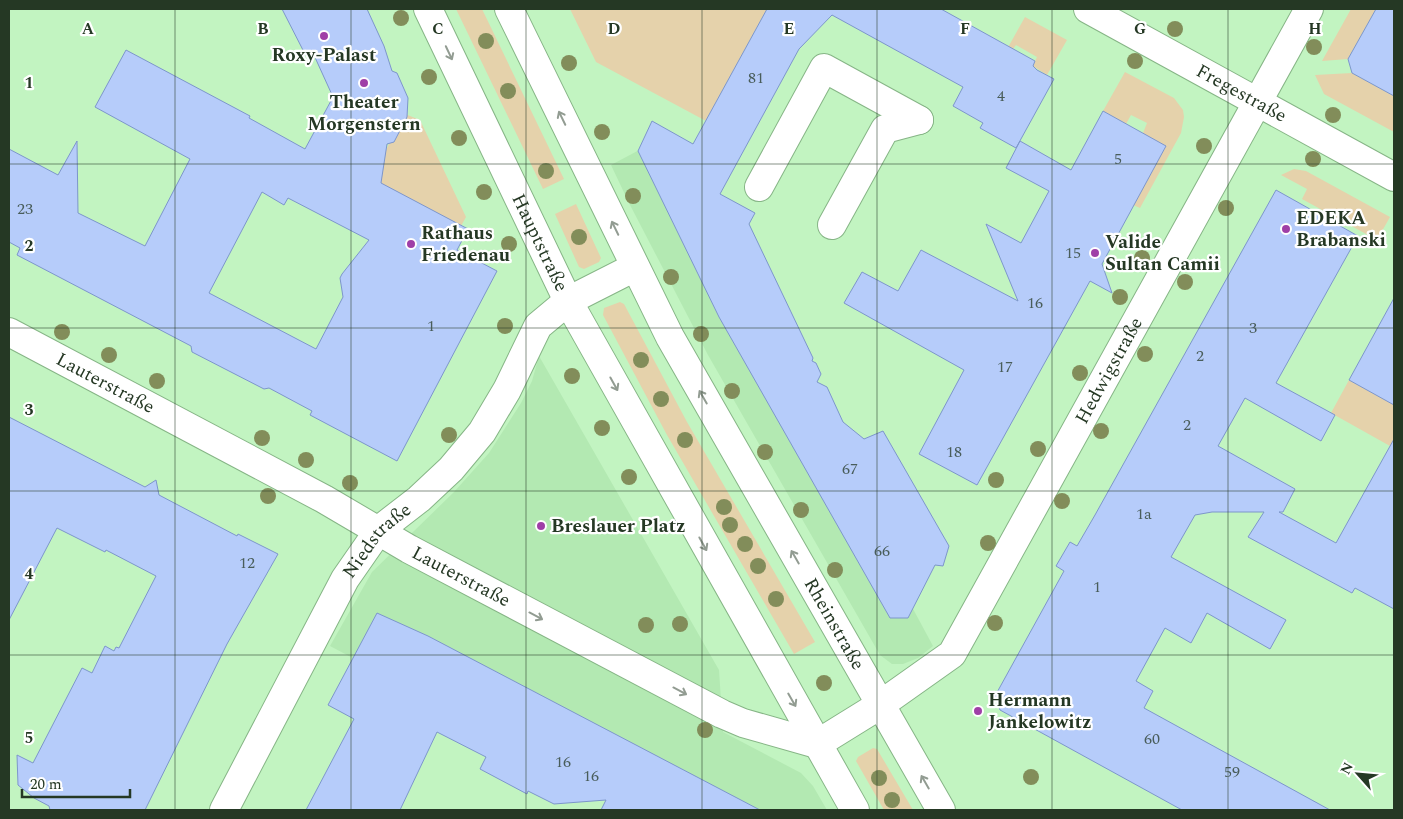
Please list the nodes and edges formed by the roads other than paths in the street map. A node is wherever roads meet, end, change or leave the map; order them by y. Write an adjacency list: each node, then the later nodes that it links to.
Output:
1 (428, 9): 10 (street, Hauptstraße, one-way to 10)
2 (509, 9): 9 (street, one-way to 2)
3 (1088, 9): 5 (street, Fregestraße)
4 (1308, 9): 5 (street, Hedwigstraße)
5 (1257, 102): 6 (street, Fregestraße); 13 (street, Hedwigstraße)
6 (1394, 177)
7 (760, 188): 8 (street)
8 (832, 225)
9 (635, 267): 10 (street, Niedstraße); 13 (street, Rheinstraße, one-way to 9)
10 (568, 301): 12 (street, Niedstraße); 14 (street, Hauptstraße, one-way to 14)
11 (9, 332): 12 (street, Lauterstraße)
12 (379, 530): 14 (street, Lauterstraße, one-way to 14); 15 (street, Niedstraße)
13 (880, 705): 14 (street, Hedwigstraße); 17 (street, Rheinstraße, one-way to 13)
14 (817, 744): 16 (street)
15 (224, 810)
16 (855, 810)
17 (941, 810)

